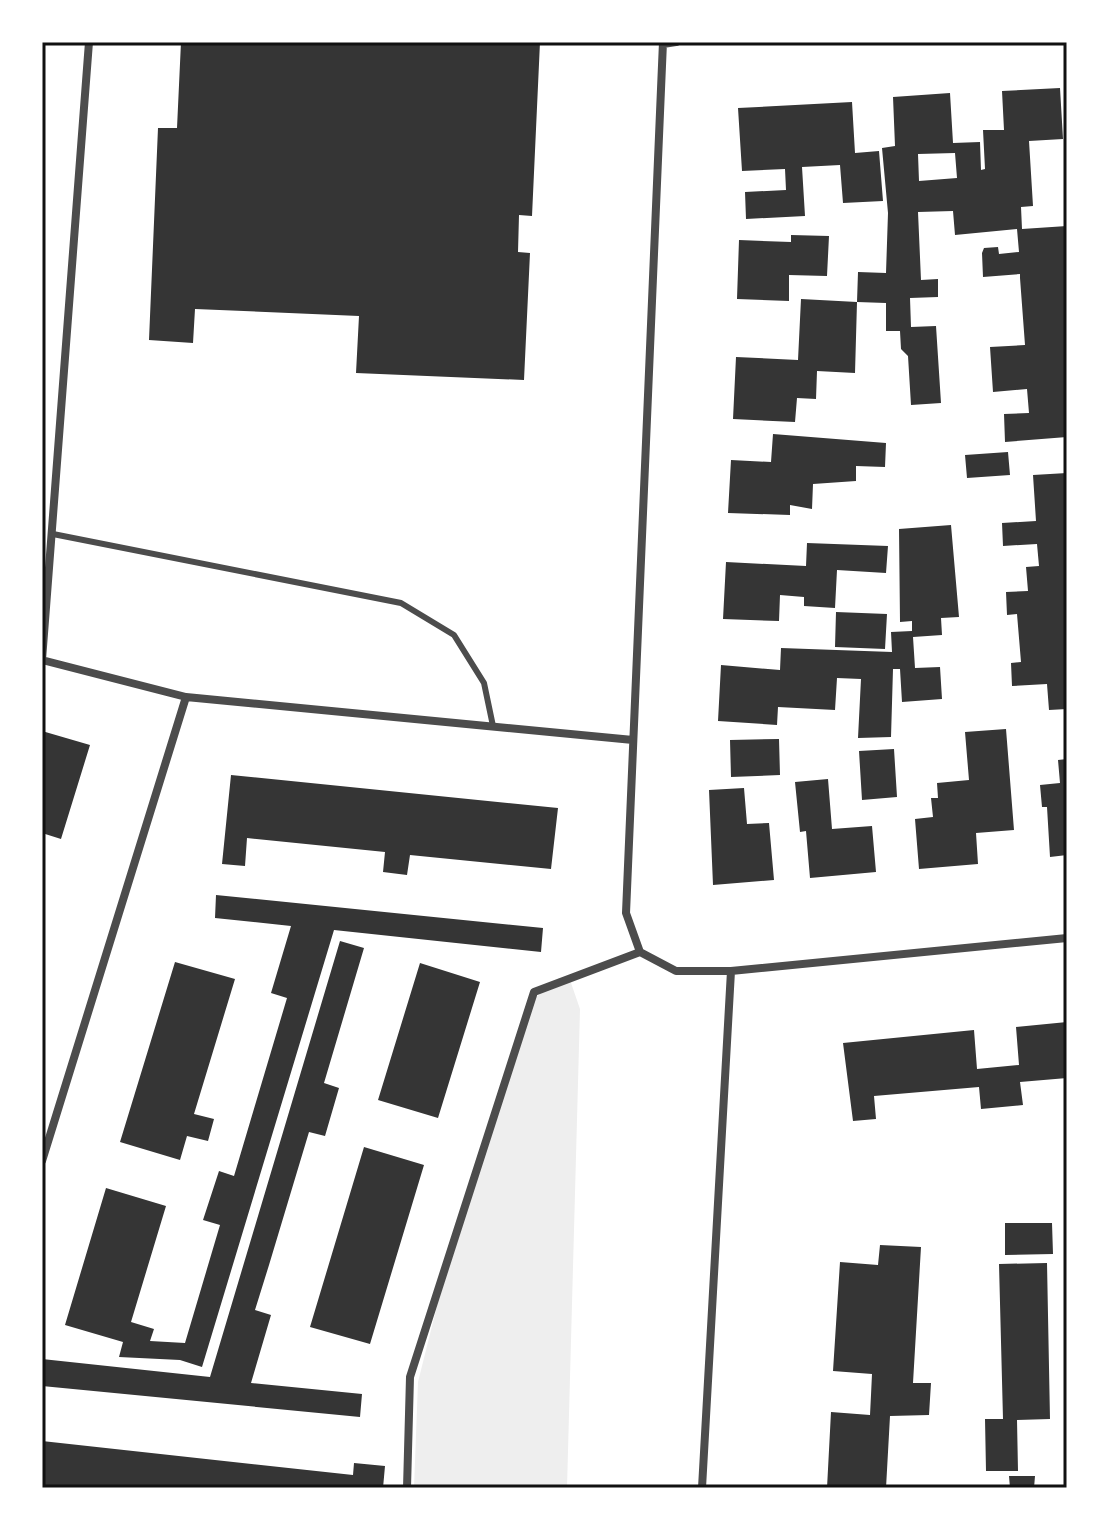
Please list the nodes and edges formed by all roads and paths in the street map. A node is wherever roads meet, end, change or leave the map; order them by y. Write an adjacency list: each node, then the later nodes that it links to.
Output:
1 (89, 42): 4 (street)
2 (676, 42): 3 (street)
3 (663, 43): 8 (street)
4 (53, 534): 5 (street); 7 (lane)
5 (42, 660): 6 (street)
6 (186, 697): 7 (street); 12 (street)
7 (493, 726): 8 (street)
8 (633, 740): 10 (street)
9 (1067, 938): 11 (street)
10 (640, 952): 11 (street); 13 (street)
11 (731, 971): 14 (street)
12 (42, 1161)
13 (407, 1488)
14 (702, 1488)

